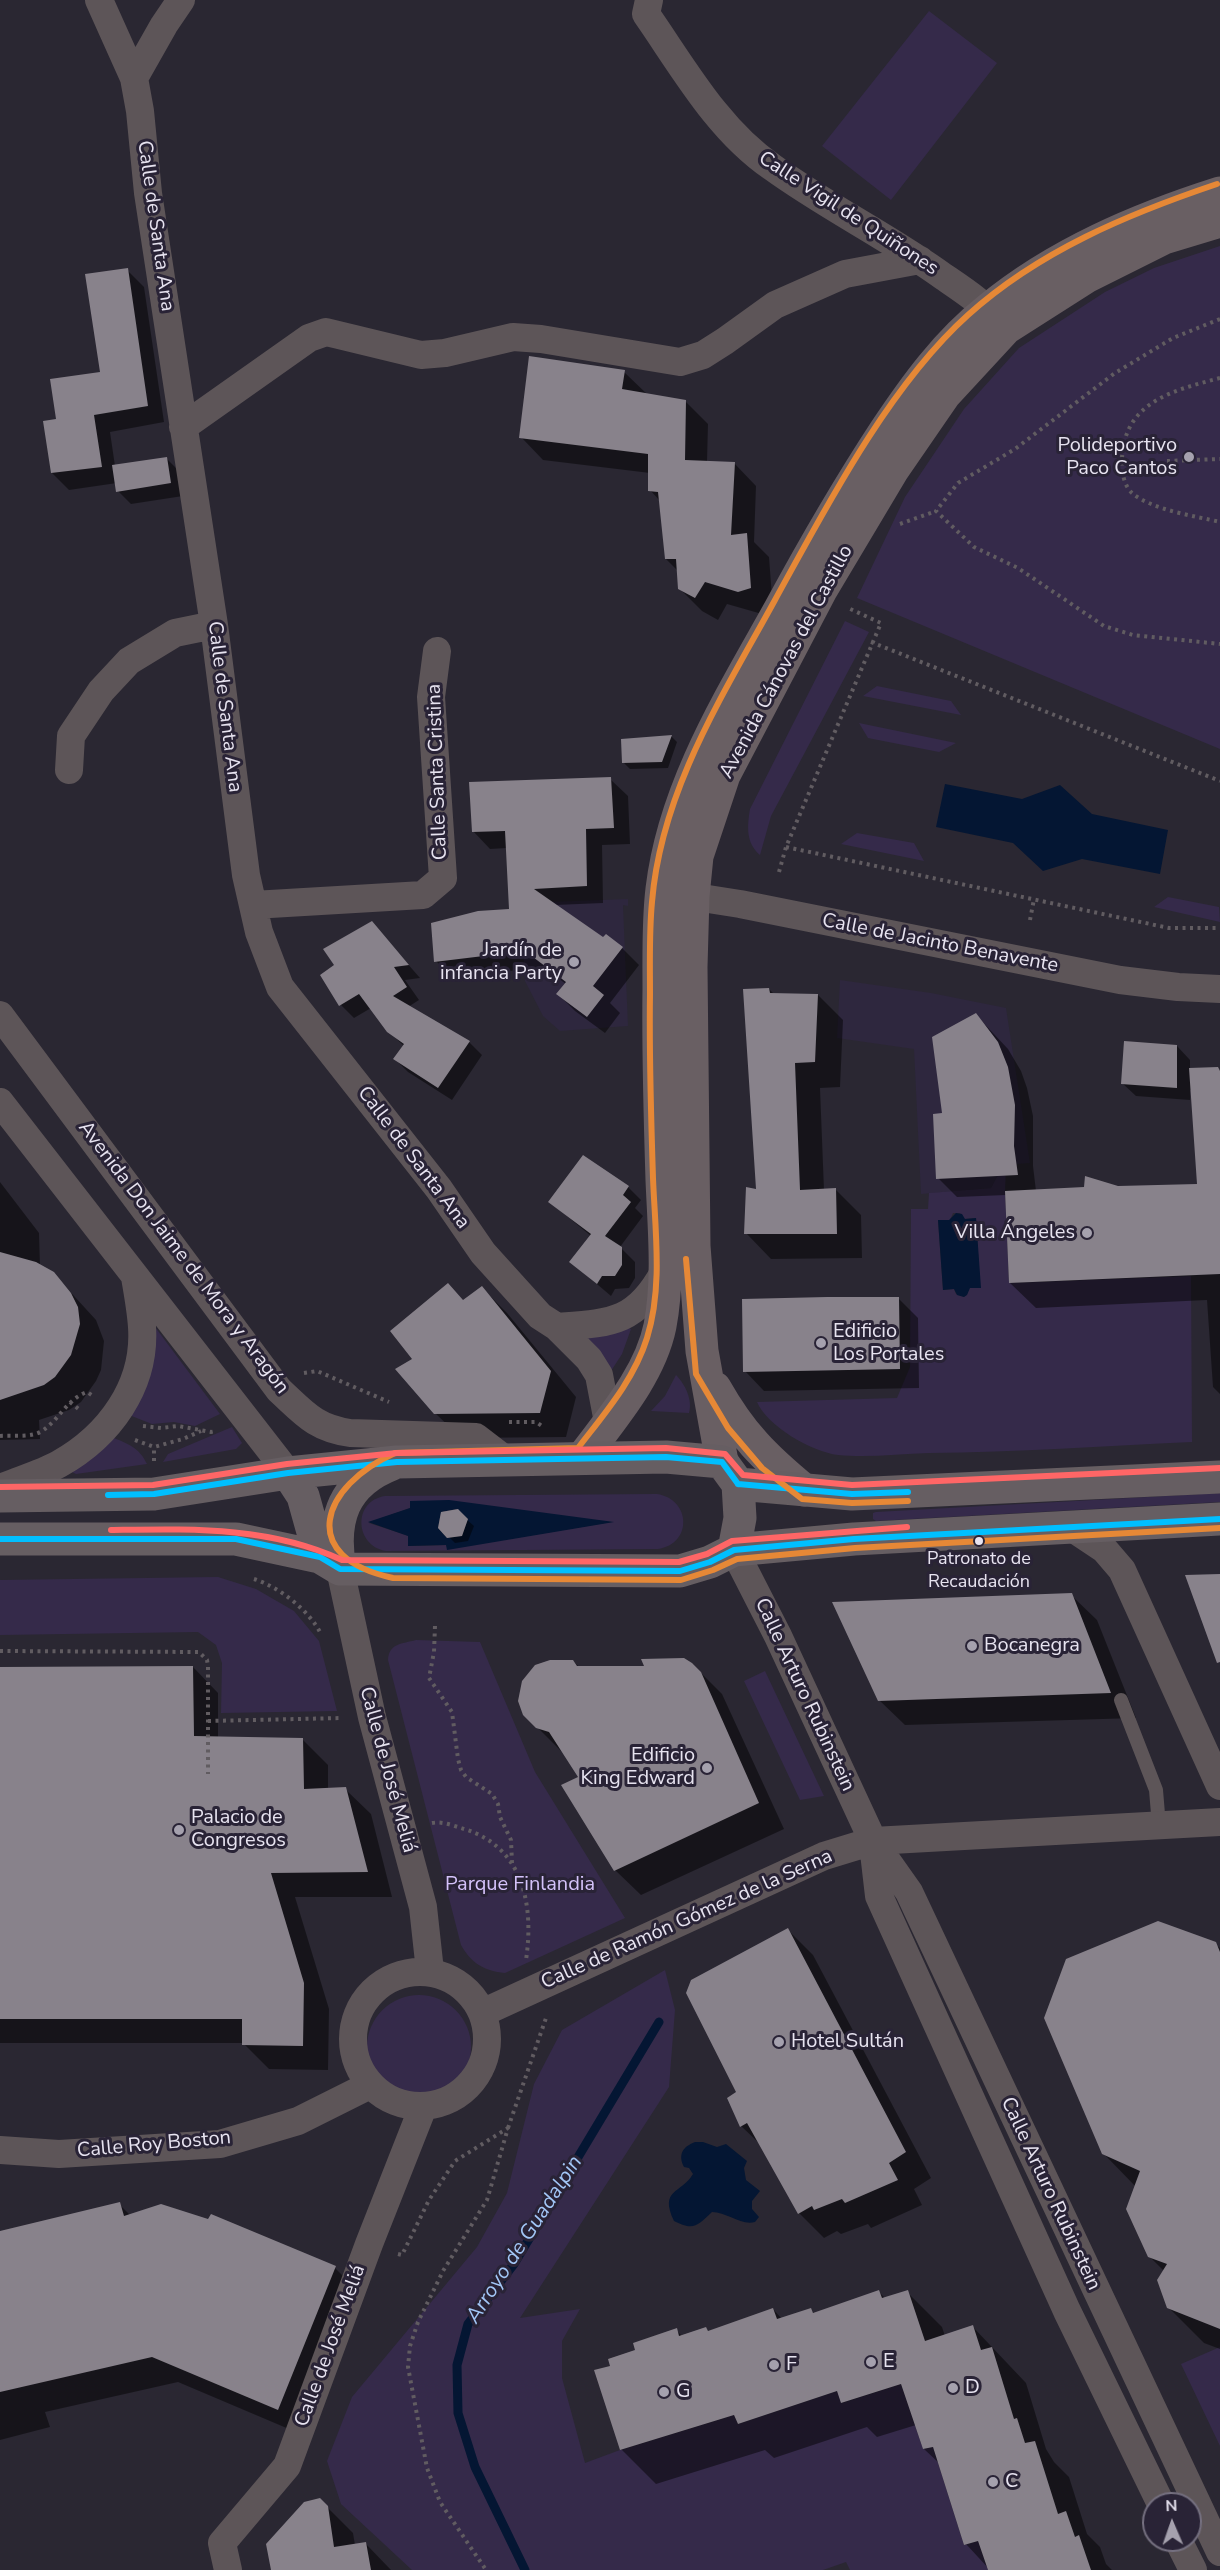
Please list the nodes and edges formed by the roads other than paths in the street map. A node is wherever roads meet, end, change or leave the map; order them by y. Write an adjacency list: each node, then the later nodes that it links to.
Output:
1 (99, 0): 4 (street, Calle de Santa Ana)
2 (182, 0): 4 (street)
3 (643, 5): 7 (street, Calle Vigil de Quiñones)
4 (134, 78): 9 (street, Calle de Santa Ana)
5 (1220, 193): 8 (main road, Avenida Cánovas del Castillo)
6 (1220, 220): 8 (main road, Avenida Cánovas del Castillo)
7 (920, 260): 8 (street, Calle Vigil de Quiñones); 9 (street)
8 (997, 318): 13 (main road, Avenida Cánovas del Castillo); 14 (main road, Avenida Cánovas del Castillo)
9 (183, 427): 10 (street, Calle de Santa Ana)
10 (214, 625): 12 (street); 15 (street, Calle de Santa Ana)
11 (437, 651): 15 (street, Calle Santa Cristina)
12 (69, 770)
13 (661, 892): 14 (street, Calle de Jacinto Benavente); 19 (main road, Avenida Cánovas del Castillo)
14 (693, 896): 16 (street, Calle de Jacinto Benavente); 22 (main road, Avenida Cánovas del Castillo)
15 (253, 905): 21 (street, Calle de Santa Ana)
16 (1220, 989)
17 (0, 1015): 25 (street, Avenida Don Jaime de Mora y Aragón)
18 (0, 1102): 20 (street)
19 (664, 1272): 21 (street); 23 (main road, Avenida Cánovas del Castillo)
20 (135, 1275): 27 (street); 30 (street)
21 (556, 1327): 23 (street, Calle de Santa Ana)
22 (705, 1371): 28 (main road, Avenida Cánovas del Castillo); 31 (main road)
23 (608, 1422): 24 (main road, Avenida Cánovas del Castillo)
24 (583, 1457): 25 (main road); 28 (main road)
25 (506, 1460): 26 (main road)
26 (397, 1462): 27 (main road); 37 (main road)
27 (288, 1473): 32 (main road); 37 (main road)
28 (730, 1473): 31 (main road); 36 (main road)
29 (1220, 1477): 31 (main road)
30 (0, 1488)
31 (804, 1490)
32 (0, 1496)
33 (1220, 1519): 34 (main road)
34 (1071, 1527): 36 (main road); 39 (street)
35 (0, 1539): 37 (main road)
36 (734, 1550): 37 (main road); 42 (street, Calle Arturo Rubinstein)
37 (333, 1552): 43 (street, Calle de José Meliá)
38 (1121, 1700): 41 (lane)
39 (1220, 1786)
40 (1220, 1822): 41 (street, Calle de Ramón Gómez de la Serna)
41 (1160, 1826): 42 (street, Calle de Ramón Gómez de la Serna)
42 (873, 1842): 44 (street, Calle de Ramón Gómez de la Serna); 48 (street, Calle Arturo Rubinstein); 50 (street, Calle Arturo Rubinstein)
43 (430, 1971): 44 (street); 45 (street)
44 (482, 2013): 46 (street)
45 (370, 2085): 46 (street); 47 (street, Calle Roy Boston)
46 (423, 2107): 51 (street, Calle de José Meliá)
47 (0, 2150)
48 (1155, 2492)
49 (1184, 2552): 52 (street)
50 (1220, 2552)
51 (228, 2570)
52 (1193, 2570)

